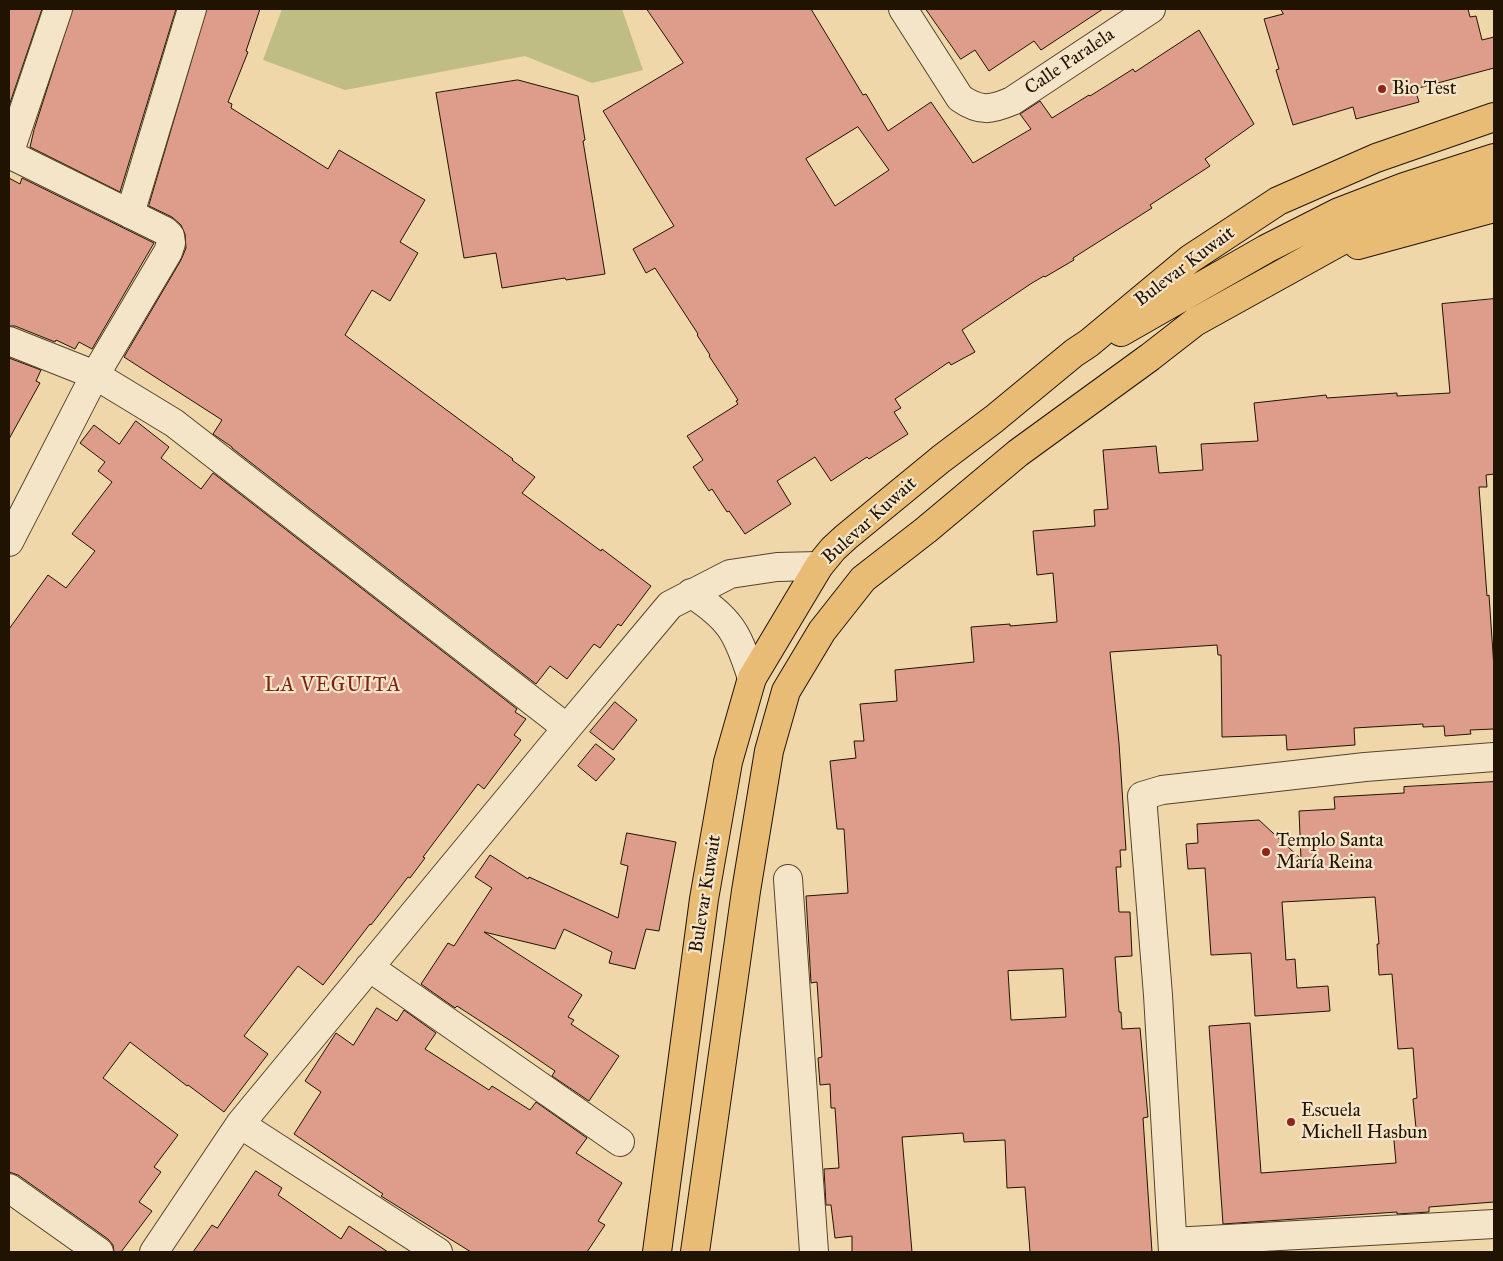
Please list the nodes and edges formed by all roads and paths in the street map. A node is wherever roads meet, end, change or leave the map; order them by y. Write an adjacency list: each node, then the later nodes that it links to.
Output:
1 (58, 9): 6 (street)
2 (192, 9): 10 (street)
3 (903, 9): 4 (street, Calle Paralela)
4 (1151, 9)
5 (1494, 117): 13 (main road, Bulevar Kuwait)
6 (9, 154): 10 (street)
7 (1494, 158): 13 (main road)
8 (1494, 183): 11 (main road, Bulevar Kuwait)
9 (1494, 208): 11 (main road)
10 (130, 214): 14 (street)
11 (1309, 260): 32 (main road, Bulevar Kuwait)
12 (9, 340): 14 (street)
13 (1089, 344): 16 (main road, Bulevar Kuwait)
14 (95, 375): 15 (street); 19 (street)
15 (9, 542)
16 (819, 566): 17 (street); 18 (main road, Bulevar Kuwait)
17 (691, 593): 18 (street); 19 (street)
18 (752, 678): 31 (main road, Bulevar Kuwait)
19 (567, 728): 22 (street)
20 (1494, 757): 27 (street)
21 (788, 879): 33 (street)
22 (369, 967): 23 (street); 24 (street)
23 (240, 1124): 29 (street); 30 (street)
24 (620, 1142)
25 (9, 1188): 28 (street)
26 (1494, 1224): 27 (street)
27 (1173, 1247)
28 (99, 1252)
29 (154, 1252)
30 (438, 1252)
31 (657, 1252)
32 (695, 1252)
33 (814, 1252)

